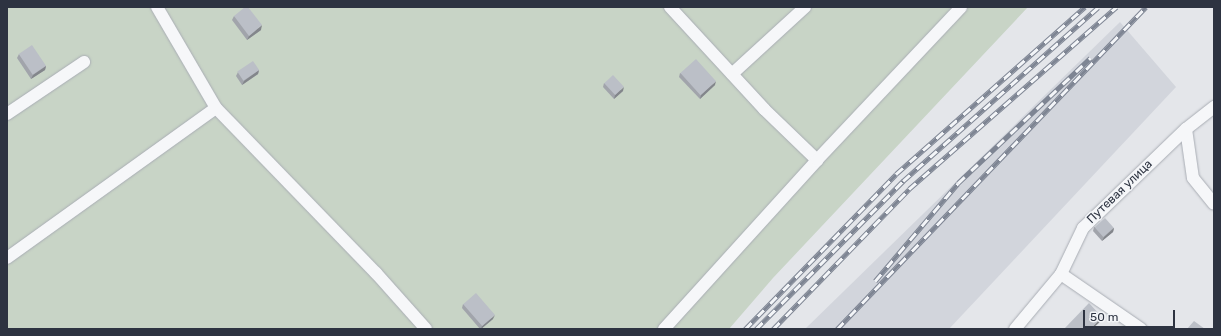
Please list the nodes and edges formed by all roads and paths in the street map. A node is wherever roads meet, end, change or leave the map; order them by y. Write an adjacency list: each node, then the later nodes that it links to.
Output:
1 (670, 7): 6 (street)
2 (805, 7): 6 (street)
3 (961, 7): 11 (street)
4 (160, 8): 8 (street)
5 (84, 62): 9 (street)
6 (732, 74): 11 (street)
7 (1214, 107): 10 (street, Путевая улица)
8 (216, 108): 13 (street); 15 (street)
9 (7, 114)
10 (1186, 129): 12 (street); 14 (street, Путевая улица)
11 (817, 160): 16 (street)
12 (1214, 204)
13 (7, 258)
14 (1061, 274): 17 (street, Путевая улица); 18 (street)
15 (426, 329)
16 (664, 329)
17 (1016, 329)
18 (1141, 329)

